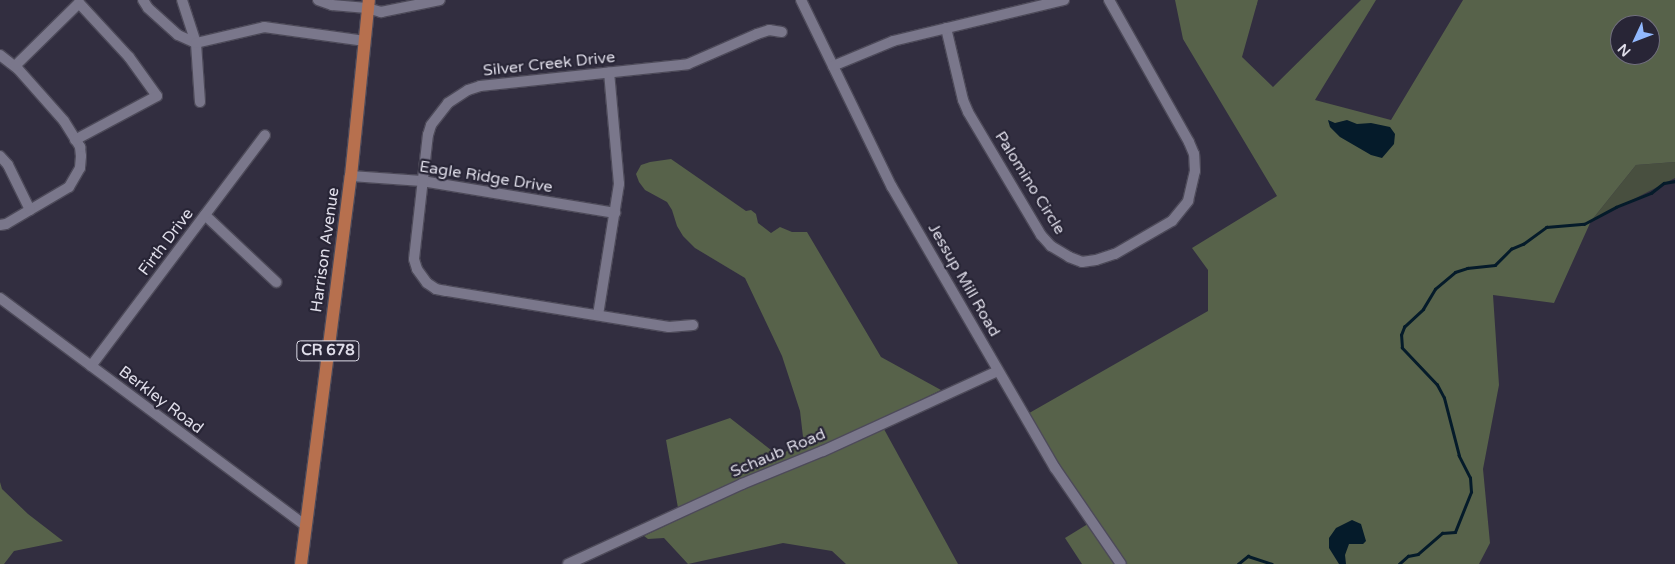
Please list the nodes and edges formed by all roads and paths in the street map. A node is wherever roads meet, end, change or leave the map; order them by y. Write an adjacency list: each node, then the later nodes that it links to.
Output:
1 (143, 0): 13 (street)
2 (182, 0): 13 (street)
3 (318, 0): 9 (street)
4 (440, 0): 8 (street)
5 (801, 0): 16 (street, Jessup Mill Road)
6 (1064, 0): 10 (street)
7 (1109, 0): 10 (street, Palomino Circle)
8 (426, 1): 9 (street)
9 (368, 4): 12 (main road, Harrison Avenue / CR 678)
10 (946, 28): 16 (street)
11 (782, 32): 17 (street, Silver Creek Drive)
12 (365, 41): 13 (street); 22 (main road, Harrison Avenue / CR 678)
13 (196, 43): 18 (street)
14 (0, 55): 15 (street)
15 (15, 66): 20 (street); 20 (street)
16 (833, 66): 33 (street, Jessup Mill Road)
17 (609, 72): 23 (street, Silver Creek Drive); 25 (street)
18 (200, 102)
19 (265, 135): 26 (street, Firth Drive)
20 (75, 140): 24 (street)
21 (0, 156): 24 (street)
22 (351, 176): 23 (street, Eagle Ridge Drive); 34 (main road, Harrison Avenue / CR 678)
23 (422, 181): 25 (street, Eagle Ridge Drive); 30 (street, Silver Creek Drive)
24 (30, 210): 27 (street)
25 (615, 213): 30 (street)
26 (205, 215): 28 (street); 32 (street, Firth Drive)
27 (0, 225)
28 (276, 282)
29 (0, 298): 32 (street, Berkley Road)
30 (598, 315): 31 (street, Silver Creek Drive)
31 (693, 325)
32 (91, 366): 34 (street, Berkley Road)
33 (998, 371): 36 (street, Schaub Road); 37 (street, Jessup Mill Road)
34 (305, 525): 35 (main road, Harrison Avenue / CR 678)
35 (301, 564)
36 (568, 564)
37 (1120, 564)

